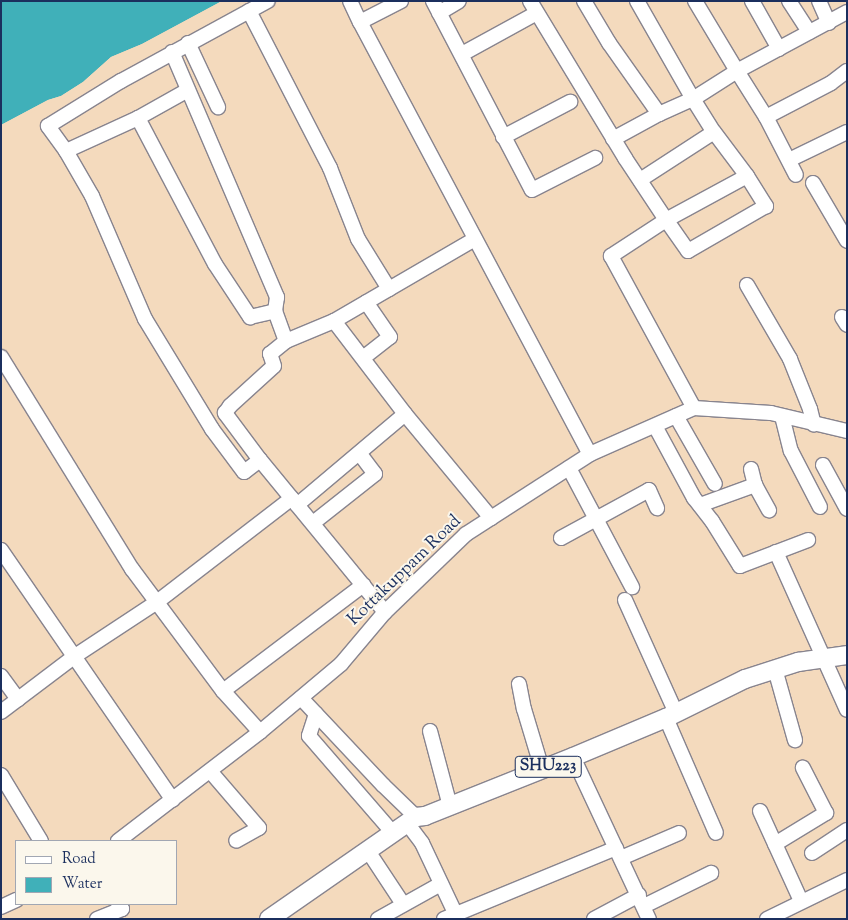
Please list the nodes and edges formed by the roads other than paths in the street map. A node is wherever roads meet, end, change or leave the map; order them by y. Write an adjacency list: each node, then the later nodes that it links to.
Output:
1 (268, 1): 13 (street)
2 (350, 1): 15 (street)
3 (401, 1): 15 (street)
4 (459, 1): 11 (street)
5 (584, 1): 28 (street)
6 (637, 1): 25 (street)
7 (695, 1): 22 (street)
8 (752, 1): 19 (street)
9 (789, 1): 17 (street)
10 (819, 1): 16 (street)
11 (436, 7): 21 (street)
12 (533, 7): 21 (street); 34 (street)
13 (249, 11): 18 (street); 46 (street)
14 (847, 12): 16 (street)
15 (360, 22): 43 (street)
16 (828, 23): 17 (street)
17 (809, 32): 19 (street)
18 (188, 43): 20 (street); 27 (street)
19 (779, 49): 22 (street)
20 (172, 52): 24 (street); 35 (street)
21 (462, 54): 33 (street)
22 (737, 71): 25 (street); 29 (street)
23 (847, 71): 29 (street)
24 (188, 90): 30 (street); 48 (street)
25 (692, 99): 28 (street); 31 (street)
26 (570, 102): 33 (street)
27 (218, 107)
28 (659, 114): 34 (street)
29 (766, 116): 37 (street)
30 (138, 118): 35 (street); 48 (street)
31 (714, 132): 39 (street); 40 (street)
32 (847, 132): 37 (street)
33 (503, 137): 36 (street)
34 (613, 139): 40 (street)
35 (66, 150): 62 (street)
36 (595, 158)
37 (789, 160): 38 (street)
38 (796, 175)
39 (747, 176): 42 (street); 42 (street)
40 (640, 180): 42 (street)
41 (813, 183): 44 (street)
42 (666, 220): 53 (street)
43 (475, 239): 46 (street); 61 (street)
44 (847, 240)
45 (747, 285): 57 (street)
46 (389, 289): 47 (street)
47 (366, 302): 49 (street); 52 (street)
48 (275, 311): 50 (street)
49 (334, 321): 50 (street); 52 (street)
50 (286, 341): 62 (street)
51 (1, 357): 84 (street)
52 (363, 358): 54 (street)
53 (694, 408): 55 (street, Kottakuppam Road); 56 (street, Kottakuppam Road)
54 (405, 414): 60 (street); 74 (street)
55 (676, 416): 58 (street, Kottakuppam Road); 66 (street)
56 (782, 416): 57 (street, Kottakuppam Road); 70 (street)
57 (814, 425): 59 (street, Kottakuppam Road)
58 (655, 426): 61 (street, Kottakuppam Road); 69 (street)
59 (847, 431)
60 (359, 453): 68 (street); 76 (street)
61 (590, 454): 64 (street, Kottakuppam Road)
62 (260, 460): 68 (street)
63 (823, 465): 73 (street)
64 (569, 468): 74 (street, Kottakuppam Road); 75 (street)
65 (751, 469): 67 (street)
66 (715, 484)
67 (755, 485): 69 (street); 72 (street)
68 (295, 502): 76 (street); 84 (street)
69 (700, 506): 80 (street)
70 (820, 506)
71 (657, 508): 75 (street)
72 (769, 510)
73 (847, 510)
74 (491, 518): 85 (street, Kottakuppam Road)
75 (596, 519): 77 (street); 82 (street)
76 (313, 523): 81 (street)
77 (561, 538)
78 (808, 540): 80 (street)
79 (1, 550): 87 (street)
80 (776, 552): 88 (street)
81 (364, 585): 85 (street); 92 (street)
82 (632, 587)
83 (625, 600): 98 (street)
84 (157, 602): 87 (street); 92 (street)
85 (385, 612): 93 (street, Kottakuppam Road)
86 (847, 655): 88 (main road, SHU223)
87 (75, 656): 94 (street); 107 (street)
88 (824, 659): 89 (main road, SHU223); 95 (street)
89 (775, 669): 98 (main road, SHU223); 101 (street)
90 (1, 676): 94 (street)
91 (519, 684): 104 (street)
92 (222, 691): 100 (street)
93 (301, 698): 97 (street); 100 (street, Kottakuppam Road)
94 (18, 699): 96 (street)
95 (847, 710)
96 (1, 712)
97 (316, 714): 110 (street); 110 (street)
98 (671, 715): 102 (main road, SHU223); 113 (street)
99 (430, 731): 108 (street)
100 (260, 732): 105 (street, Kottakuppam Road)
101 (795, 740)
102 (573, 757): 104 (main road, SHU223); 119 (street)
103 (803, 768): 117 (street)
104 (542, 769): 108 (main road, SHU223)
105 (210, 771): 107 (street, Kottakuppam Road); 116 (street)
106 (1, 775): 114 (street)
107 (172, 800): 115 (street, Kottakuppam Road)
108 (450, 806): 110 (main road, SHU223)
109 (760, 812): 117 (street)
110 (406, 824): 118 (main road, SHU223); 123 (street)
111 (847, 830): 120 (street)
112 (679, 833): 119 (street)
113 (716, 833)
114 (40, 840)
115 (119, 840)
116 (236, 841)
117 (775, 844): 125 (street)
118 (368, 851): 126 (street); 132 (main road, SHU223)
119 (619, 853): 129 (street); 130 (street)
120 (812, 854)
121 (712, 873): 129 (street)
122 (847, 880): 125 (street)
123 (442, 884): 126 (street); 130 (street)
124 (15, 900): 128 (street)
125 (801, 901): 135 (street)
126 (403, 904): 133 (street)
127 (119, 905): 131 (street)
128 (1, 907)
129 (644, 907): 134 (street)
130 (452, 917)
131 (97, 919)
132 (269, 919)
133 (378, 919)
134 (594, 919)
135 (767, 919)

